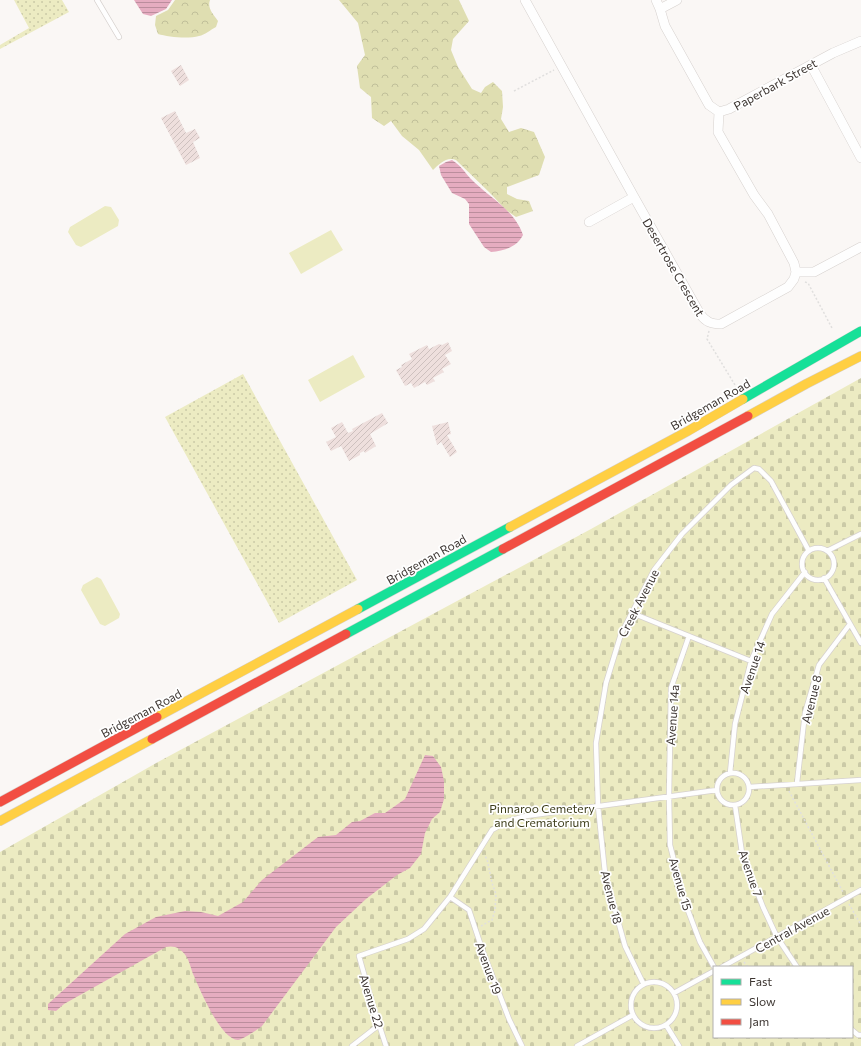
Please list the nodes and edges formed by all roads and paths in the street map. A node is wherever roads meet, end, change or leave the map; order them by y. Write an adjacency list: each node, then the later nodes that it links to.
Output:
1 (97, 0): 6 (lane)
2 (525, 0): 9 (street, Desertrose Crescent)
3 (656, 0): 5 (street, Paperbark Street)
4 (677, 0): 5 (street)
5 (660, 9): 11 (street, Paperbark Street)
6 (118, 37)
7 (861, 41): 8 (street, Paperbark Street)
8 (811, 65): 11 (street, Paperbark Street); 12 (street)
9 (562, 66): 10 (path); 13 (street, Desertrose Crescent)
10 (514, 91)
11 (719, 112): 16 (street)
12 (861, 158)
13 (634, 197): 14 (street); 17 (street, Desertrose Crescent)
14 (589, 222)
15 (861, 247): 16 (street)
16 (795, 275): 17 (street, Desertrose Crescent); 18 (path)
17 (710, 323): 22 (path)
18 (832, 328)
19 (861, 331): 21 (main road, Bridgeman Road)
20 (861, 356): 21 (main road, Bridgeman Road)
21 (829, 360): 40 (main road, Bridgeman Road); 43 (main road, Bridgeman Road)
22 (735, 385)
23 (861, 534): 25 (lane)
24 (809, 550): 25 (lane); 26 (lane); 28 (lane, Creek Avenue)
25 (827, 551): 27 (lane)
26 (804, 572): 27 (lane); 32 (lane, Avenue 14)
27 (824, 578): 29 (lane)
28 (632, 613): 30 (lane); 42 (lane, Creek Avenue)
29 (850, 624): 31 (lane); 35 (lane, Avenue 8)
30 (689, 636): 32 (lane); 39 (lane, Avenue 14a)
31 (861, 644)
32 (751, 661): 33 (lane, Avenue 14)
33 (730, 773): 37 (lane); 38 (lane)
34 (861, 780): 35 (lane)
35 (797, 783): 36 (lane)
36 (785, 784): 37 (lane); 47 (path)
37 (749, 787): 41 (lane)
38 (717, 790): 39 (lane); 41 (lane)
39 (669, 796): 42 (lane); 51 (lane, Avenue 15)
40 (0, 802)
41 (735, 805): 50 (lane, Avenue 7)
42 (598, 806): 44 (lane); 55 (lane, Avenue 18)
43 (0, 821)
44 (479, 849): 46 (lane); 49 (path)
45 (861, 890): 47 (lane, Central Avenue)
46 (450, 897): 49 (lane, Avenue 19); 58 (lane, Avenue 22)
47 (846, 898): 48 (path); 50 (lane, Central Avenue)
48 (861, 925)
49 (475, 930): 62 (lane, Avenue 19)
50 (777, 938): 52 (lane, Central Avenue); 53 (lane, Avenue 7)
51 (713, 966)
52 (724, 966)
53 (796, 966)
54 (713, 972): 56 (lane)
55 (643, 983): 56 (lane); 57 (lane)
56 (674, 993): 59 (lane)
57 (633, 1015): 59 (lane); 63 (lane)
58 (379, 1025): 60 (lane); 61 (lane, Avenue 22)
59 (666, 1025): 64 (lane)
60 (352, 1046)
61 (386, 1046)
62 (522, 1046)
63 (577, 1046)
64 (679, 1046)

